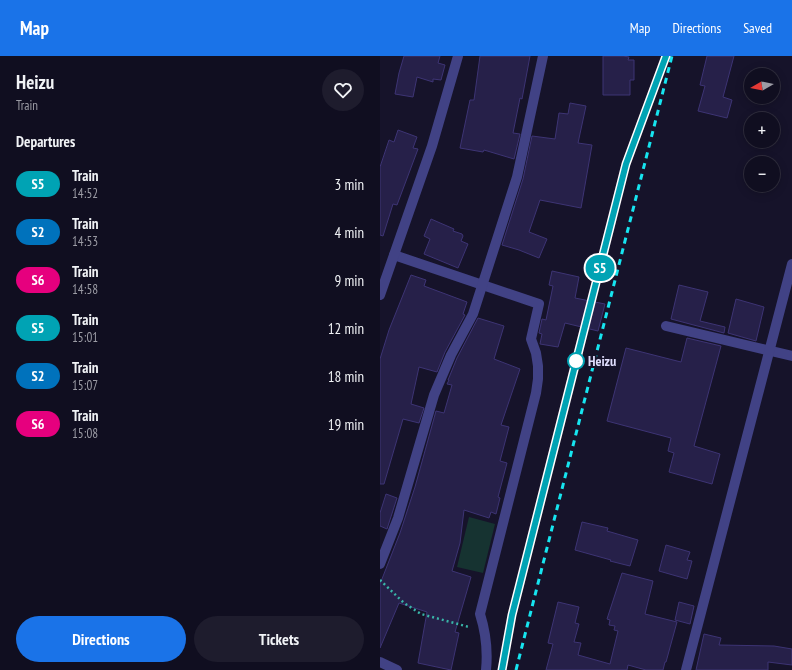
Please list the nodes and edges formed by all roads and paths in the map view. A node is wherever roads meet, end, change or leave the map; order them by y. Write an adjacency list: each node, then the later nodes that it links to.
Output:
1 (458, 56): 3 (street)
2 (543, 56): 5 (street)
3 (394, 255): 5 (street); 6 (street)
4 (792, 264): 8 (street)
5 (482, 285): 10 (street); 12 (street)
6 (380, 295)
7 (666, 326): 8 (street)
8 (770, 350): 9 (street); 16 (street)
9 (792, 356)
10 (380, 564)
11 (380, 580): 12 (path)
12 (485, 629): 15 (street)
13 (380, 662): 14 (street)
14 (397, 670)
15 (486, 670)
16 (686, 670)

